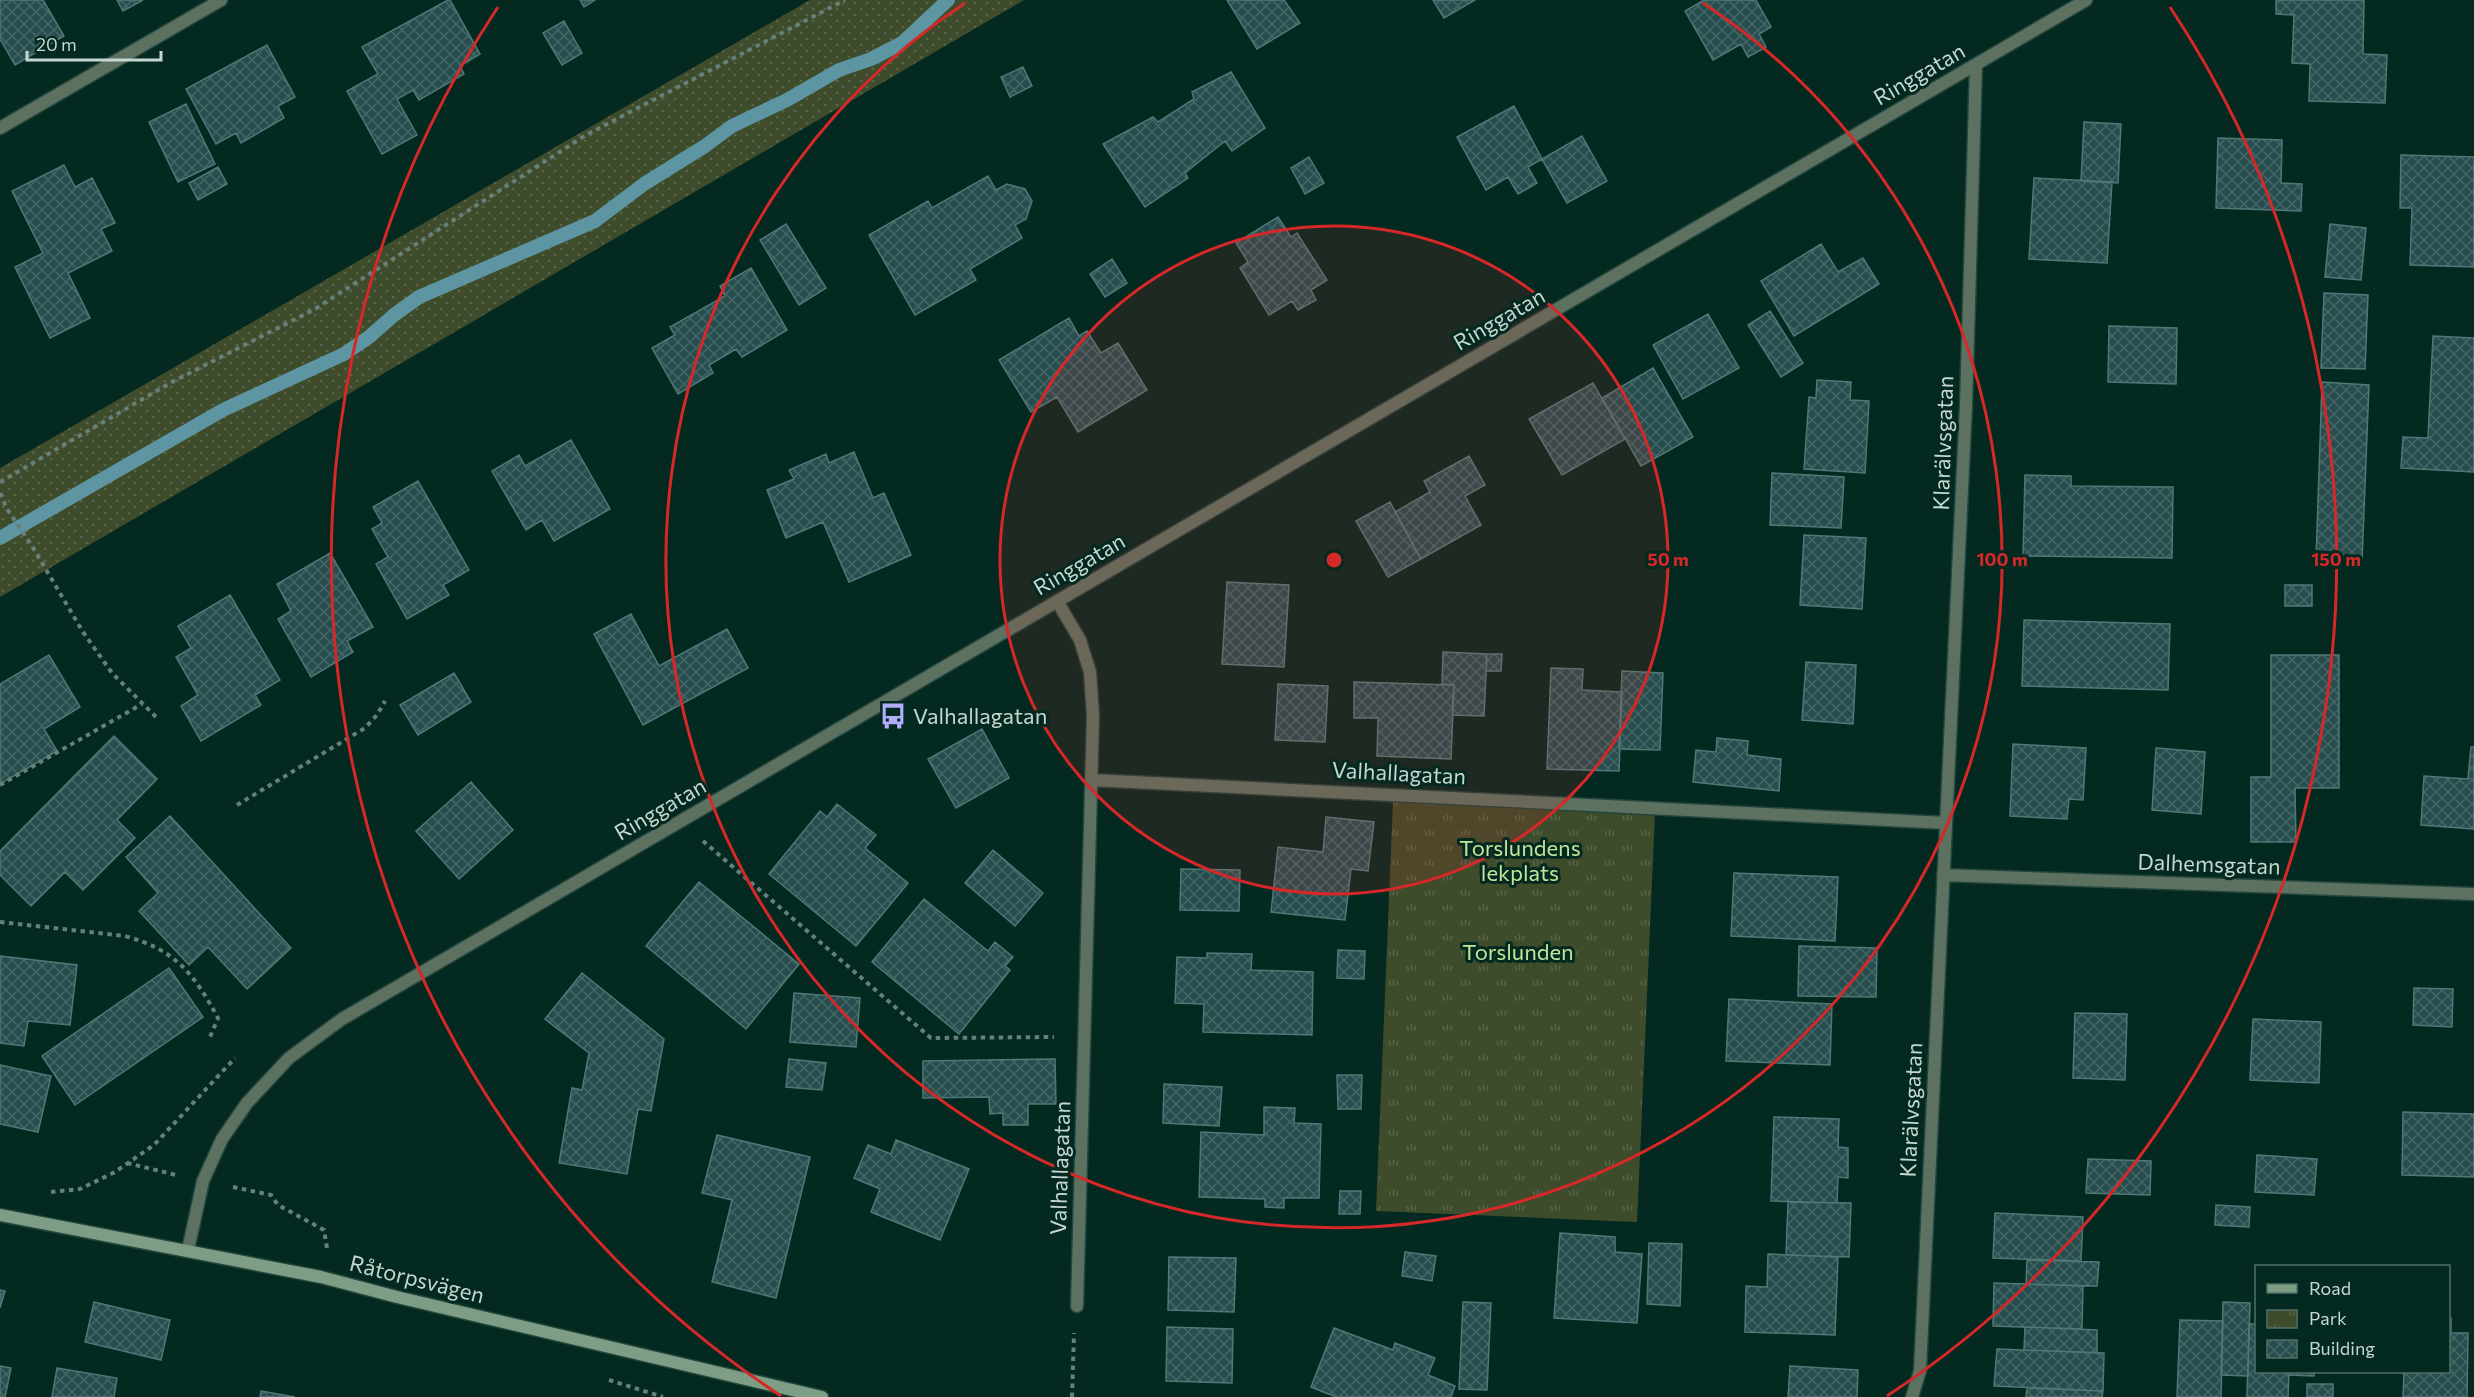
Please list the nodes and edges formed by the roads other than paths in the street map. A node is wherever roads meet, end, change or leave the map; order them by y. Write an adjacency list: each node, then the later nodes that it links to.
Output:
1 (221, 0): 4 (street)
2 (2086, 0): 3 (street, Ringgatan)
3 (1976, 65): 5 (street, Ringgatan); 7 (street, Klarälvsgatan)
4 (0, 128)
5 (1058, 601): 6 (street, Valhallagatan); 11 (street, Ringgatan)
6 (1092, 780): 7 (street, Valhallagatan); 12 (street, Valhallagatan)
7 (1946, 823): 8 (street, Klarälvsgatan)
8 (1942, 875): 9 (street, Dalhemsgatan); 14 (street, Klarälvsgatan)
9 (2474, 894)
10 (0, 1215): 11 (street, Råtorpsvägen)
11 (188, 1250): 13 (street, Råtorpsvägen)
12 (1077, 1306)
13 (822, 1397)
14 (1912, 1397)

